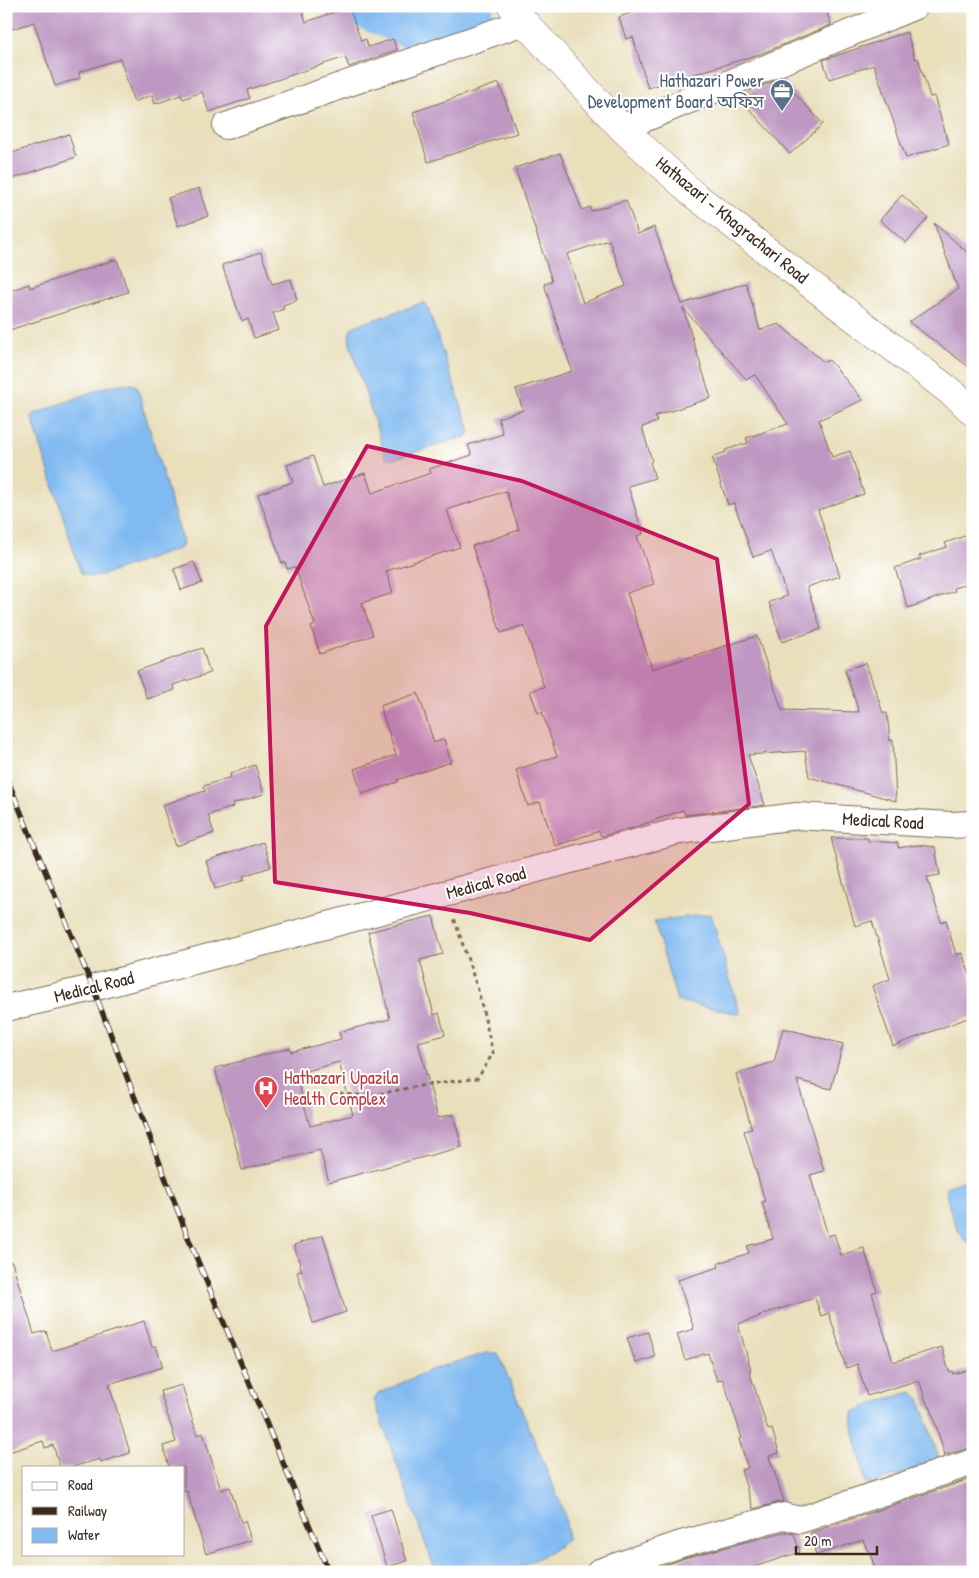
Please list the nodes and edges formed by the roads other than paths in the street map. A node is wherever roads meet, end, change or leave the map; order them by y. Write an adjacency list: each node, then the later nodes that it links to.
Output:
1 (915, 6): 4 (street)
2 (516, 12): 3 (street); 4 (main road, Hathazari - Khagrachari Road)
3 (226, 126)
4 (622, 128): 5 (main road, Hathazari - Khagrachari Road)
5 (973, 412)
6 (973, 824): 7 (street, Medical Road)
7 (6, 1008)
8 (973, 1462): 9 (street)
9 (599, 1572)

